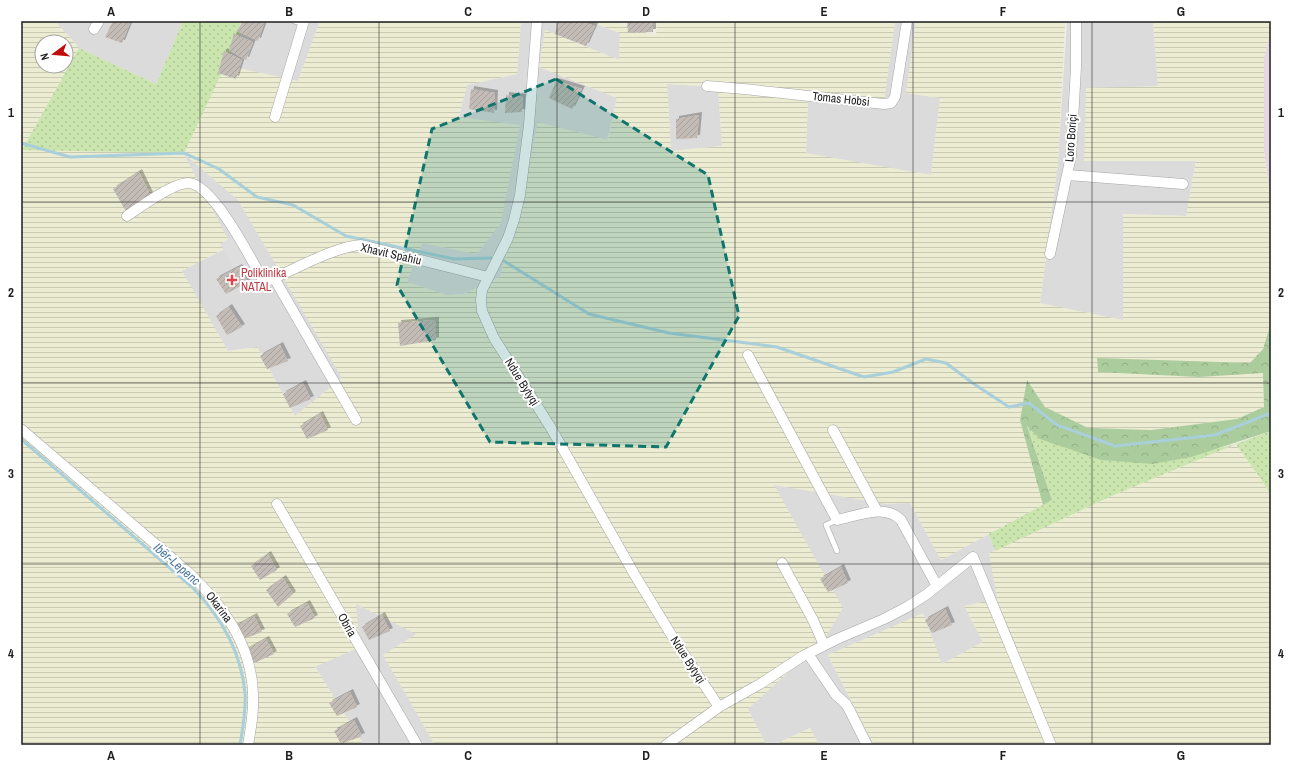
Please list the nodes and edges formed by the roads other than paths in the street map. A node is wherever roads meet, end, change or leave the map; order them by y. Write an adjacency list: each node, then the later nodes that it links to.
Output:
1 (537, 21): 11 (street, Ndue Bytyqi)
2 (907, 21): 5 (street, Tomas Hobsi)
3 (1076, 21): 7 (street, Loro Boriçi)
4 (300, 22): 6 (street)
5 (707, 86)
6 (274, 117)
7 (1068, 175): 8 (street); 10 (street, Loro Boriçi)
8 (1183, 184)
9 (127, 216): 12 (street)
10 (1050, 254)
11 (488, 277): 12 (street, Xhavit Spahiu); 25 (street, Ndue Bytyqi)
12 (274, 278): 14 (street)
13 (748, 355): 19 (street)
14 (356, 420)
15 (21, 429): 26 (street, Okarina)
16 (832, 430): 18 (street)
17 (277, 504): 27 (street, Obria)
18 (877, 511): 19 (street); 22 (street)
19 (837, 520): 20 (lane)
20 (837, 551)
21 (782, 562): 23 (street)
22 (937, 586): 23 (street); 30 (street)
23 (824, 645): 24 (street)
24 (808, 654): 25 (street); 29 (street)
25 (719, 707): 28 (street)
26 (248, 745)
27 (417, 745)
28 (666, 745)
29 (867, 745)
30 (1051, 745)

